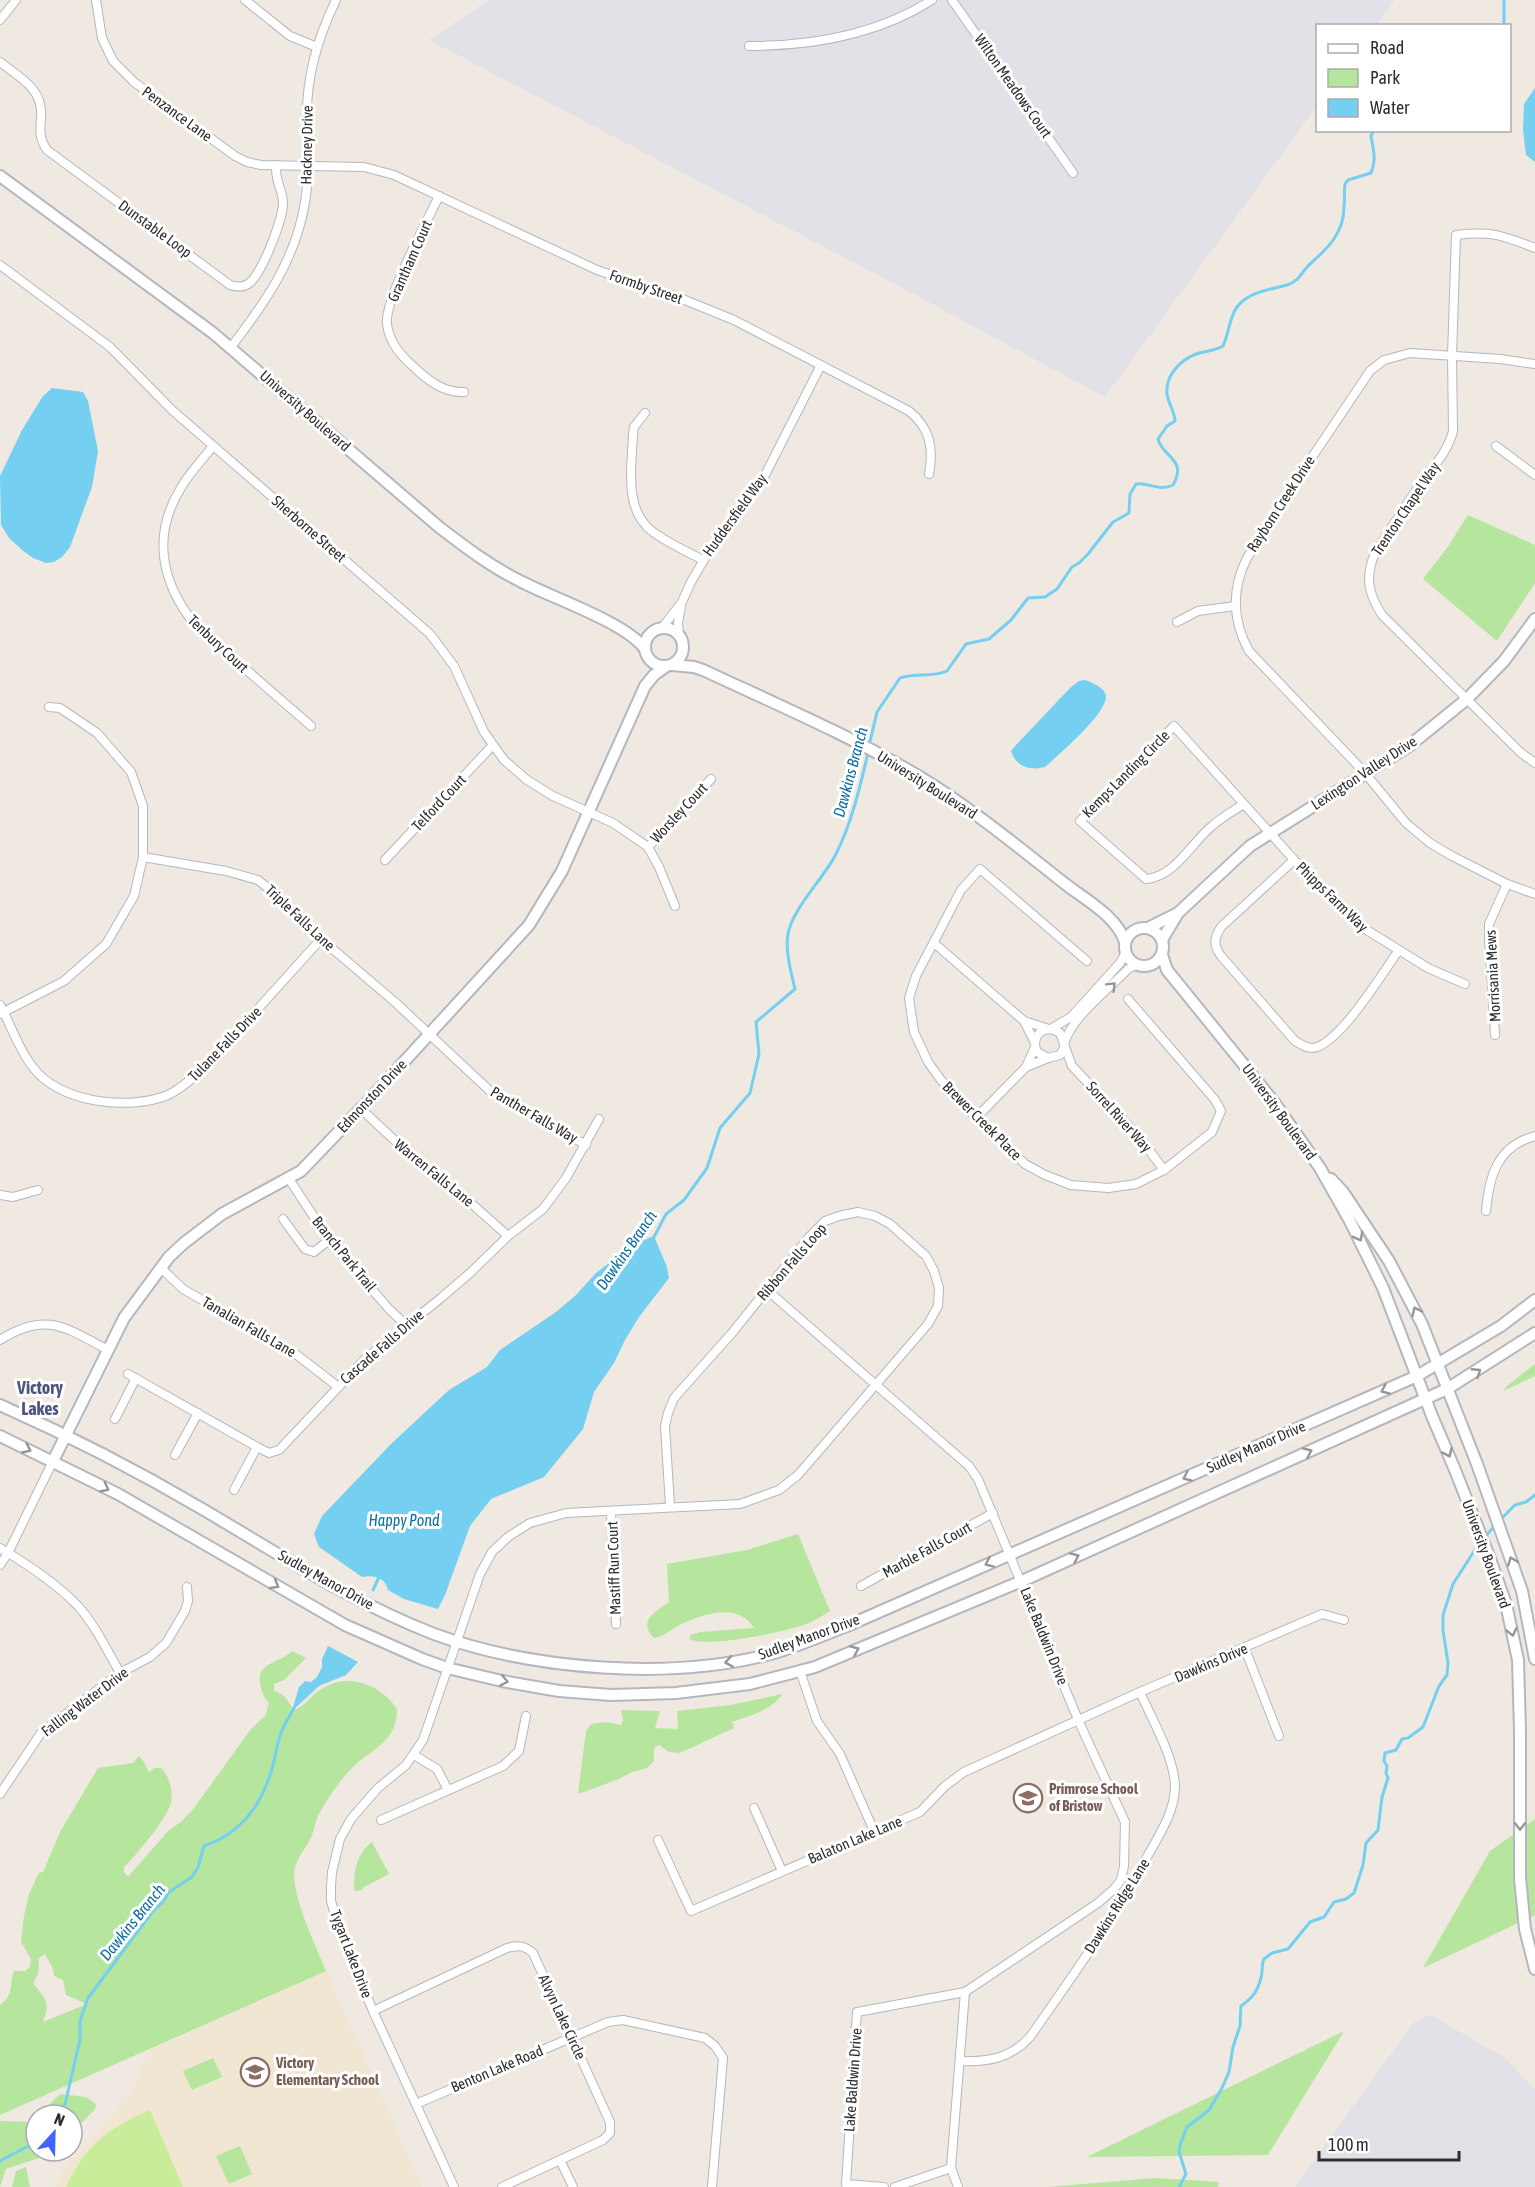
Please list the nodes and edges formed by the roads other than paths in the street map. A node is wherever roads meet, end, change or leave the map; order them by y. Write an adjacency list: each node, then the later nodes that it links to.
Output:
1 (16, 0): 7 (street)
2 (96, 0): 11 (street, Penzance Lane)
3 (245, 0): 9 (street)
4 (336, 0): 9 (street, Hackney Drive)
5 (932, 0): 8 (street)
6 (952, 0): 13 (street, Wilton Meadows Court)
7 (0, 20)
8 (749, 46)
9 (317, 47): 12 (street, Hackney Drive)
10 (0, 62): 11 (street, Dunstable Loop)
11 (276, 165): 12 (street, Penzance Lane)
12 (309, 165): 15 (street, Formby Street); 18 (street, Hackney Drive)
13 (1073, 173)
14 (0, 176): 18 (main road, University Boulevard)
15 (439, 196): 20 (street, Formby Street); 22 (street, Grantham Court)
16 (1535, 248): 19 (street, Trenton Chapel Way)
17 (0, 265): 24 (street, Sherborne Street)
18 (231, 347): 33 (main road, University Boulevard)
19 (1452, 356): 21 (street, Rayborn Creek Drive); 30 (street, Rayborn Creek Drive); 41 (street, Trenton Chapel Way)
20 (821, 364): 26 (street, Formby Street); 28 (street, Huddersfield Way)
21 (1535, 364)
22 (464, 392)
23 (645, 413): 28 (street)
24 (213, 446): 43 (street, Tenbury Court); 44 (street, Sherborne Street)
25 (1496, 446): 27 (street)
26 (929, 474)
27 (1535, 476)
28 (703, 560): 29 (street, Huddersfield Way)
29 (682, 602): 34 (street, Huddersfield Way); 35 (street, Huddersfield Way)
30 (1235, 606): 32 (street); 46 (street, Rayborn Creek Drive)
31 (1535, 619): 41 (main road, Lexington Valley Drive)
32 (1177, 622)
33 (620, 628): 34 (main road, University Boulevard); 37 (main road, University Boulevard)
34 (658, 630): 35 (main road); 37 (main road)
35 (679, 634): 36 (main road)
36 (684, 649): 38 (main road); 39 (main road, University Boulevard)
37 (646, 654): 38 (main road); 40 (main road, Edmonston Drive)
38 (669, 666): 39 (main road, University Boulevard); 40 (main road, Edmonston Drive)
39 (703, 670): 58 (main road, University Boulevard)
40 (645, 686): 49 (main road, Edmonston Drive)
41 (1467, 699): 45 (street, Trenton Chapel Way); 46 (main road, Lexington Valley Drive)
42 (49, 707): 52 (street)
43 (310, 726)
44 (492, 746): 49 (street, Sherborne Street); 53 (street, Telford Court)
45 (1535, 763)
46 (1365, 773): 50 (main road, Lexington Valley Drive); 55 (street, Rayborn Creek Drive)
47 (711, 779): 51 (street, Worsley Court)
48 (1244, 804): 48 (street, Kemps Landing Circle); 50 (street, Kemps Landing Circle)
49 (588, 810): 51 (street, Sherborne Street); 76 (main road, Edmonston Drive)
50 (1270, 833): 54 (street, Phipps Farm Way); 59 (main road, Lexington Valley Drive)
51 (648, 847): 57 (street)
52 (143, 857): 61 (street, Triple Falls Lane); 73 (street)
53 (384, 860)
54 (1294, 860): 65 (street, Phipps Farm Way); 65 (street)
55 (1507, 884): 56 (street, Rayborn Creek Drive); 77 (street, Morrisania Mews)
56 (1535, 894)
57 (675, 906)
58 (1102, 912): 60 (main road, University Boulevard); 63 (main road, University Boulevard)
59 (1178, 913): 60 (main road, Lexington Valley Drive); 62 (main road, Lexington Valley Drive)
60 (1143, 928): 62 (main road); 63 (main road)
61 (321, 939): 73 (street, Tulane Falls Drive); 76 (street, Triple Falls Lane)
62 (1162, 940): 67 (main road)
63 (1125, 942): 66 (main road)
64 (934, 943): 68 (street, Brewer Creek Place); 74 (street); 84 (street, Brewer Creek Place)
65 (1399, 950): 70 (street, Phipps Farm Way)
66 (1125, 954): 69 (main road); 75 (street)
67 (1162, 955): 69 (main road); 72 (main road, University Boulevard)
68 (1087, 961)
69 (1140, 966): 72 (main road, University Boulevard); 78 (street, one-way to 69)
70 (1465, 984)
71 (1128, 999): 89 (street, Brewer Creek Place)
72 (1192, 1002): 88 (main road, University Boulevard)
73 (1, 1010)
74 (1024, 1021): 75 (street); 79 (street)
75 (1050, 1028): 78 (street); 79 (street)
76 (429, 1035): 83 (main road, Edmonston Drive); 87 (street, Panther Falls Way)
77 (1495, 1035)
78 (1065, 1044): 80 (street); 81 (street, Sorrel River Way)
79 (1035, 1045): 80 (street); 82 (street)
80 (1051, 1058): 81 (street, Sorrel River Way); 82 (street)
81 (1072, 1066): 89 (street, Sorrel River Way)
82 (1026, 1067): 84 (street)
83 (361, 1108): 90 (main road, Edmonston Drive); 95 (street, Warren Falls Lane)
84 (976, 1118): 89 (street, Brewer Creek Place)
85 (599, 1119): 87 (street, Cascade Falls Drive)
86 (1535, 1136): 93 (street)
87 (586, 1145): 95 (street, Cascade Falls Drive)
88 (1320, 1168): 104 (main road, University Boulevard, one-way to 88); 106 (main road, University Boulevard, one-way to 106)
89 (1164, 1170)
90 (289, 1179): 96 (street, Branch Park Trail); 97 (main road, Edmonston Drive)
91 (38, 1190): 92 (street)
92 (0, 1195)
93 (1486, 1211)
94 (284, 1219): 96 (street)
95 (508, 1236): 100 (street, Cascade Falls Drive)
96 (329, 1240): 100 (street, Branch Park Trail)
97 (161, 1268): 103 (main road, Edmonston Drive); 109 (street, Tanalian Falls Lane)
98 (767, 1290): 108 (street, Lake Baldwin Drive); 108 (street, Ribbon Falls Loop); 121 (street, Ribbon Falls Loop)
99 (1535, 1300): 104 (main road, Sudley Manor Drive)
100 (405, 1325): 109 (street, Cascade Falls Drive)
101 (1535, 1333): 110 (main road, Sudley Manor Drive, one-way to 101)
102 (0, 1340): 103 (street)
103 (108, 1350): 115 (main road, Edmonston Drive)
104 (1438, 1365): 106 (main road, Sudley Manor Drive); 110 (main road, University Boulevard)
105 (128, 1374): 107 (street)
106 (1417, 1376): 111 (main road, University Boulevard); 126 (main road, Sudley Manor Drive, one-way to 126)
107 (136, 1378): 113 (street); 114 (street)
108 (875, 1385): 121 (street, Ribbon Falls Loop); 123 (street, Lake Baldwin Drive)
109 (337, 1386): 117 (street, Cascade Falls Drive)
110 (1447, 1389): 111 (main road, Sudley Manor Drive); 135 (main road, University Boulevard, one-way to 110)
111 (1425, 1399): 128 (main road, Sudley Manor Drive, one-way to 111); 151 (main road, University Boulevard, one-way to 151)
112 (0, 1405): 115 (main road, Sudley Manor Drive)
113 (198, 1413): 117 (street); 118 (street)
114 (115, 1419)
115 (66, 1435): 119 (main road, Edmonston Drive); 133 (main road, Sudley Manor Drive)
116 (0, 1436): 119 (main road, Sudley Manor Drive, one-way to 119)
117 (257, 1447): 120 (street)
118 (175, 1455)
119 (53, 1461): 125 (street); 136 (main road, Sudley Manor Drive, one-way to 136)
120 (234, 1490)
121 (670, 1506): 122 (street, Ribbon Falls Loop)
122 (611, 1512): 132 (street, Mastiff Run Court); 133 (street, Ribbon Falls Loop)
123 (993, 1513): 126 (street, Lake Baldwin Drive); 129 (street, Marble Falls Court)
124 (0, 1548): 125 (street)
125 (8, 1553): 127 (street); 138 (street)
126 (1011, 1554): 128 (street, Lake Baldwin Drive); 133 (main road, Sudley Manor Drive, one-way to 133)
127 (0, 1565)
128 (1022, 1581): 137 (main road, Sudley Manor Drive, one-way to 128); 141 (street, Lake Baldwin Drive)
129 (861, 1586)
130 (187, 1587): 138 (street, Falling Water Drive)
131 (1344, 1620): 134 (street, Dawkins Drive)
132 (616, 1624)
133 (456, 1641): 136 (street, Ribbon Falls Loop)
134 (1245, 1649): 139 (street, Dawkins Drive); 142 (street)
135 (1535, 1659)
136 (447, 1668): 137 (main road, Sudley Manor Drive, one-way to 137); 143 (street, Tygart Lake Drive)
137 (800, 1671): 148 (street)
138 (120, 1673): 145 (street, Falling Water Drive)
139 (1140, 1692): 141 (street, Dawkins Drive); 155 (street, Dawkins Ridge Lane)
140 (526, 1716): 144 (street)
141 (1079, 1722): 148 (street, Balaton Lake Lane); 152 (street, Lake Baldwin Drive)
142 (1279, 1736)
143 (414, 1755): 144 (street); 153 (street, Tygart Lake Drive)
144 (448, 1790): 147 (street)
145 (0, 1794)
146 (754, 1808): 150 (street)
147 (381, 1820)
148 (874, 1832): 150 (street, Balaton Lake Lane)
149 (658, 1840): 150 (street, Balaton Lake Lane)
150 (782, 1871)
151 (1535, 1969)
152 (965, 1992): 155 (street); 163 (street, Lake Baldwin Drive)
153 (373, 2011): 154 (street, Alvyn Lake Circle); 156 (street, Tygart Lake Drive)
154 (572, 2037): 156 (street, Benton Lake Road); 157 (street, Alvyn Lake Circle); 162 (street, Benton Lake Road)
155 (960, 2061): 158 (street)
156 (416, 2104): 159 (street, Tygart Lake Drive)
157 (560, 2160): 160 (street, Alvyn Lake Circle); 161 (street)
158 (951, 2168): 164 (street); 165 (street)
159 (454, 2187)
160 (502, 2187)
161 (573, 2187)
162 (712, 2187)
163 (884, 2187)
164 (895, 2187)
165 (958, 2187)

